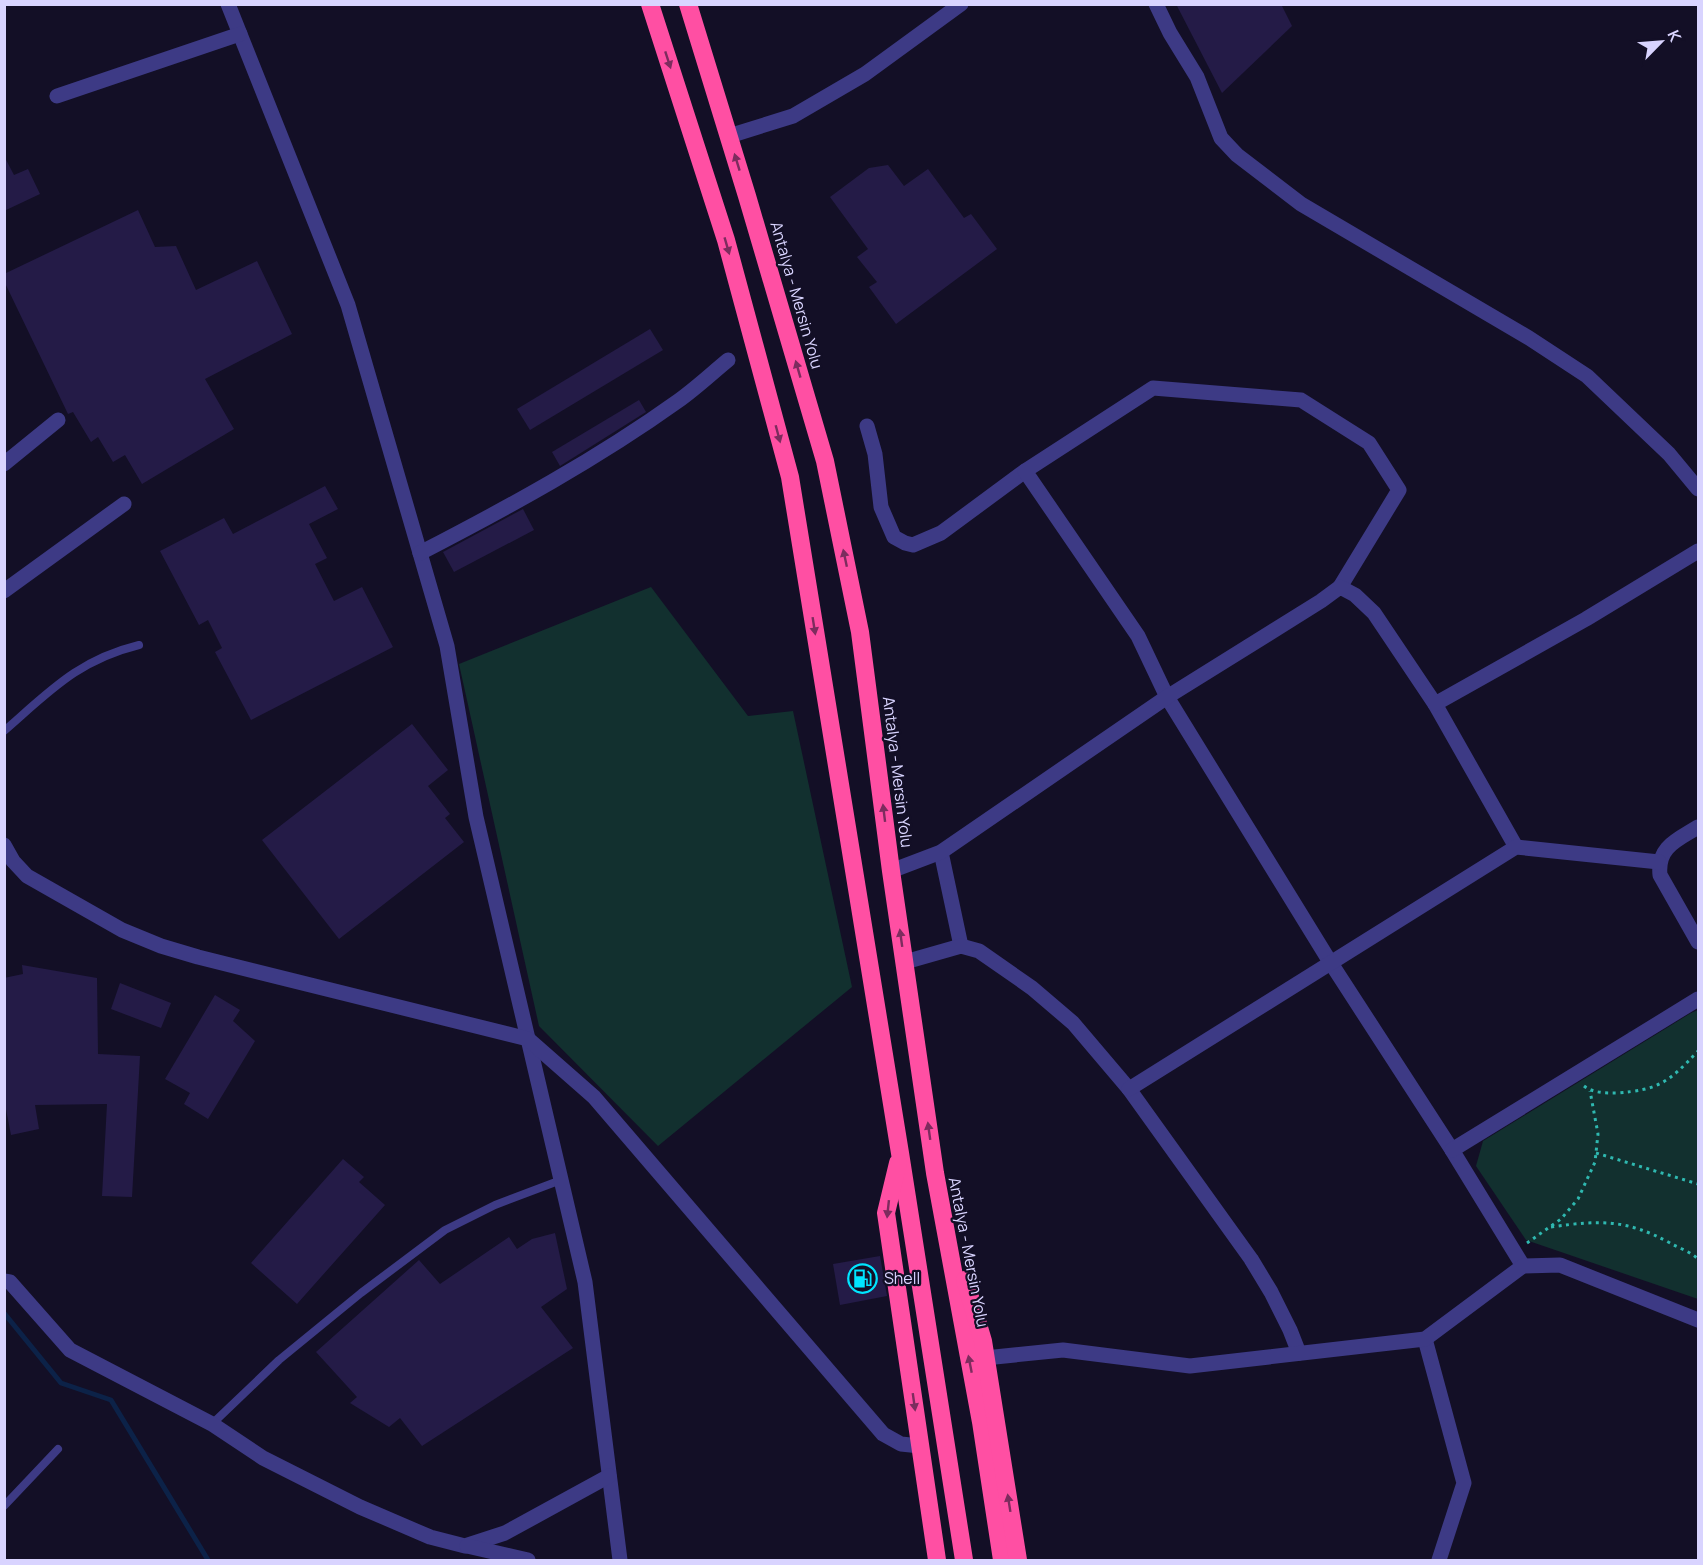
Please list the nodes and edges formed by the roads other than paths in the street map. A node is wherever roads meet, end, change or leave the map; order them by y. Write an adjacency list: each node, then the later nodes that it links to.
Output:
1 (228, 4): 6 (street)
2 (650, 4): 39 (highway, one-way to 39)
3 (688, 4): 8 (highway, Antalya - Mersin Yolu)
4 (961, 4): 8 (street)
5 (1156, 4): 14 (street)
6 (240, 34): 7 (street); 17 (street)
7 (57, 96)
8 (729, 136): 30 (highway, Antalya - Mersin Yolu, one-way to 8)
9 (728, 360): 17 (street)
10 (58, 420): 12 (street)
11 (867, 426): 13 (street)
12 (4, 465)
13 (1024, 471): 18 (street); 21 (street)
14 (1698, 489)
15 (124, 504): 19 (street)
16 (1698, 551): 22 (street)
17 (420, 553): 36 (street)
18 (1340, 587): 21 (street); 22 (street)
19 (4, 591)
20 (139, 645): 23 (lane)
21 (1167, 696): 27 (street); 34 (street)
22 (1435, 704): 26 (street)
23 (4, 731)
24 (1698, 826): 28 (street)
25 (4, 845): 29 (street)
26 (1516, 848): 28 (street); 34 (street)
27 (941, 852): 30 (street); 32 (street)
28 (1659, 862): 31 (street)
29 (9, 866): 36 (street)
30 (891, 871): 33 (highway, Antalya - Mersin Yolu, one-way to 30)
31 (1698, 942)
32 (961, 946): 33 (street); 37 (street)
33 (904, 962): 40 (highway, Antalya - Mersin Yolu, one-way to 33)
34 (1332, 964): 37 (street); 38 (street)
35 (1698, 999): 38 (street)
36 (528, 1039): 41 (street); 49 (street)
37 (1129, 1089): 46 (street)
38 (1452, 1150): 42 (street)
39 (900, 1153): 49 (highway, one-way to 49); 57 (highway)
40 (935, 1173): 47 (highway); 58 (highway, Antalya - Mersin Yolu, one-way to 40)
41 (561, 1180): 48 (lane); 51 (street)
42 (1519, 1260): 44 (street); 45 (street)
43 (4, 1281): 48 (street)
44 (1698, 1320)
45 (1425, 1339): 46 (street); 60 (street)
46 (1299, 1353): 47 (street)
47 (985, 1358): 59 (highway, one-way to 47)
48 (212, 1424): 53 (street)
49 (920, 1446): 56 (highway)
50 (58, 1449): 52 (lane)
51 (609, 1476): 53 (street); 55 (street)
52 (4, 1506)
53 (465, 1546): 54 (street)
54 (528, 1560)
55 (620, 1560)
56 (937, 1560)
57 (964, 1560)
58 (1002, 1560)
59 (1018, 1560)
60 (1439, 1560)

